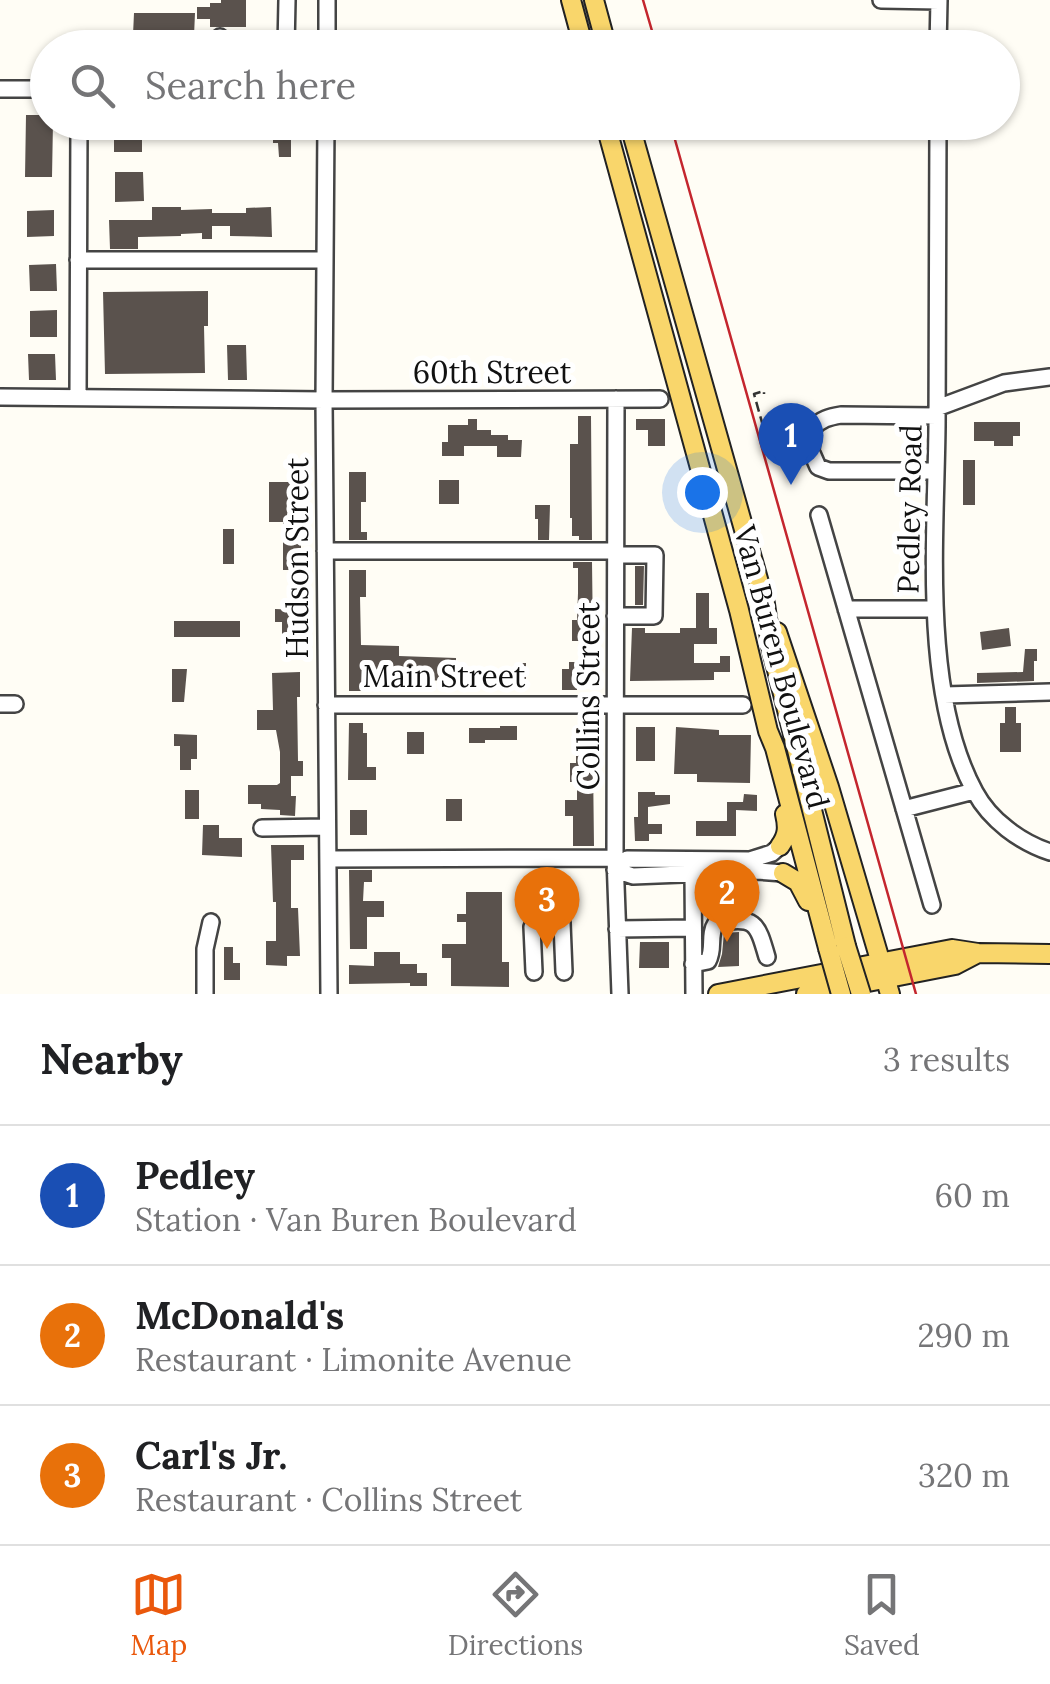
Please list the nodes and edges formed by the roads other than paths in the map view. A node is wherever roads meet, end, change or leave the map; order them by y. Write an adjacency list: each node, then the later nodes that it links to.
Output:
1 (286, 0): 7 (street)
2 (327, 0): 8 (street)
3 (571, 0): 9 (main road)
4 (594, 0): 10 (main road)
5 (880, 0): 6 (street)
6 (938, 0): 11 (street)
7 (286, 30)
8 (327, 30)
9 (579, 30)
10 (603, 30)
11 (938, 30)
12 (30, 89): 13 (street)
13 (0, 90)
14 (79, 140): 19 (street)
15 (326, 140): 20 (street, Hudson Street)
16 (611, 140): 41 (main road, Van Buren Boulevard)
17 (633, 140): 32 (main road, Van Buren Boulevard)
18 (938, 140): 27 (street, Pedley Road)
19 (78, 260): 20 (street); 23 (street)
20 (325, 260): 26 (street, Hudson Street)
21 (1050, 378): 27 (street)
22 (0, 396): 23 (street, 60th Street)
23 (78, 398): 26 (street, 60th Street)
24 (660, 398): 25 (street, 60th Street)
25 (616, 399): 26 (street, 60th Street); 31 (street, Collins Street)
26 (324, 400): 30 (street, Hudson Street)
27 (937, 412): 28 (street, Pedley Road); 28 (street)
28 (936, 471): 33 (street, Pedley Road)
29 (819, 515): 34 (street)
30 (325, 551): 31 (street); 39 (street, Hudson Street)
31 (616, 553): 35 (street, Collins Street); 35 (street)
32 (765, 604): 56 (main road, Van Buren Boulevard); 62 (main road)
33 (935, 609): 34 (street); 37 (street, Pedley Road)
34 (846, 610): 43 (street)
35 (615, 616): 38 (street, Collins Street)
36 (1050, 692): 37 (street)
37 (944, 695): 42 (street, Pedley Road)
38 (614, 703): 39 (street, Main Street); 40 (street, Main Street); 49 (street, Collins Street)
39 (326, 704): 44 (street, Hudson Street)
40 (743, 704)
41 (768, 731): 46 (main road); 56 (main road, Van Buren Boulevard)
42 (974, 791): 43 (street); 47 (street, Pedley Road)
43 (904, 809): 52 (street)
44 (328, 827): 45 (street); 48 (street, Hudson Street)
45 (262, 828)
46 (780, 846): 49 (street)
47 (1050, 852)
48 (328, 859): 49 (street); 64 (street, Hudson Street)
49 (615, 864): 51 (street); 55 (street, Collins Street)
50 (783, 873): 51 (street); 56 (main road)
51 (693, 874): 54 (street)
52 (932, 905)
53 (211, 922): 63 (street)
54 (693, 928): 55 (street); 59 (street)
55 (618, 929): 65 (street, Collins Street)
56 (838, 947): 69 (main road, Van Buren Boulevard, bridge); 70 (main road, Van Buren Boulevard, bridge)
57 (1050, 954): 62 (main road)
58 (767, 956): 59 (street)
59 (693, 964): 66 (street)
60 (534, 972): 61 (street)
61 (564, 972)
62 (885, 978): 67 (main road); 68 (main road)
63 (205, 994)
64 (329, 994)
65 (620, 994)
66 (694, 994)
67 (718, 994)
68 (806, 994)
69 (841, 994)
70 (860, 994)

